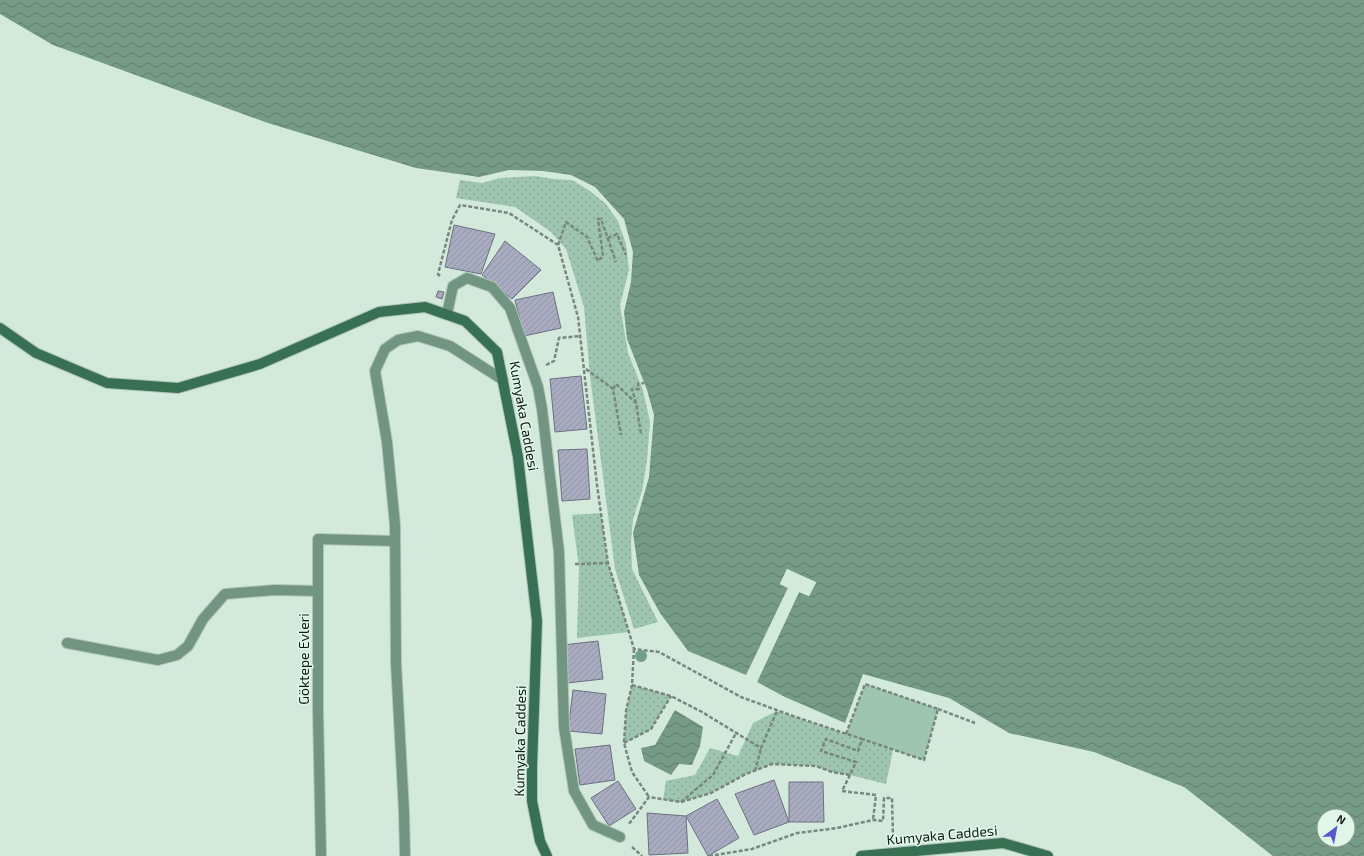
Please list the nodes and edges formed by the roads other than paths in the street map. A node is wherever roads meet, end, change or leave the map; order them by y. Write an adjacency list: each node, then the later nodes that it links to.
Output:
1 (447, 314): 2 (main road, Kumyaka Caddesi); 3 (main road, Kumyaka Caddesi); 7 (street)
2 (0, 328)
3 (503, 380): 4 (street); 10 (main road, Kumyaka Caddesi)
4 (395, 541): 5 (street, Göktepe Evleri); 9 (street)
5 (318, 591): 6 (street); 8 (street, Göktepe Evleri)
6 (67, 643)
7 (620, 837)
8 (322, 856)
9 (405, 856)
10 (548, 856)
11 (861, 856): 12 (main road, Kumyaka Caddesi)
12 (1048, 856)

